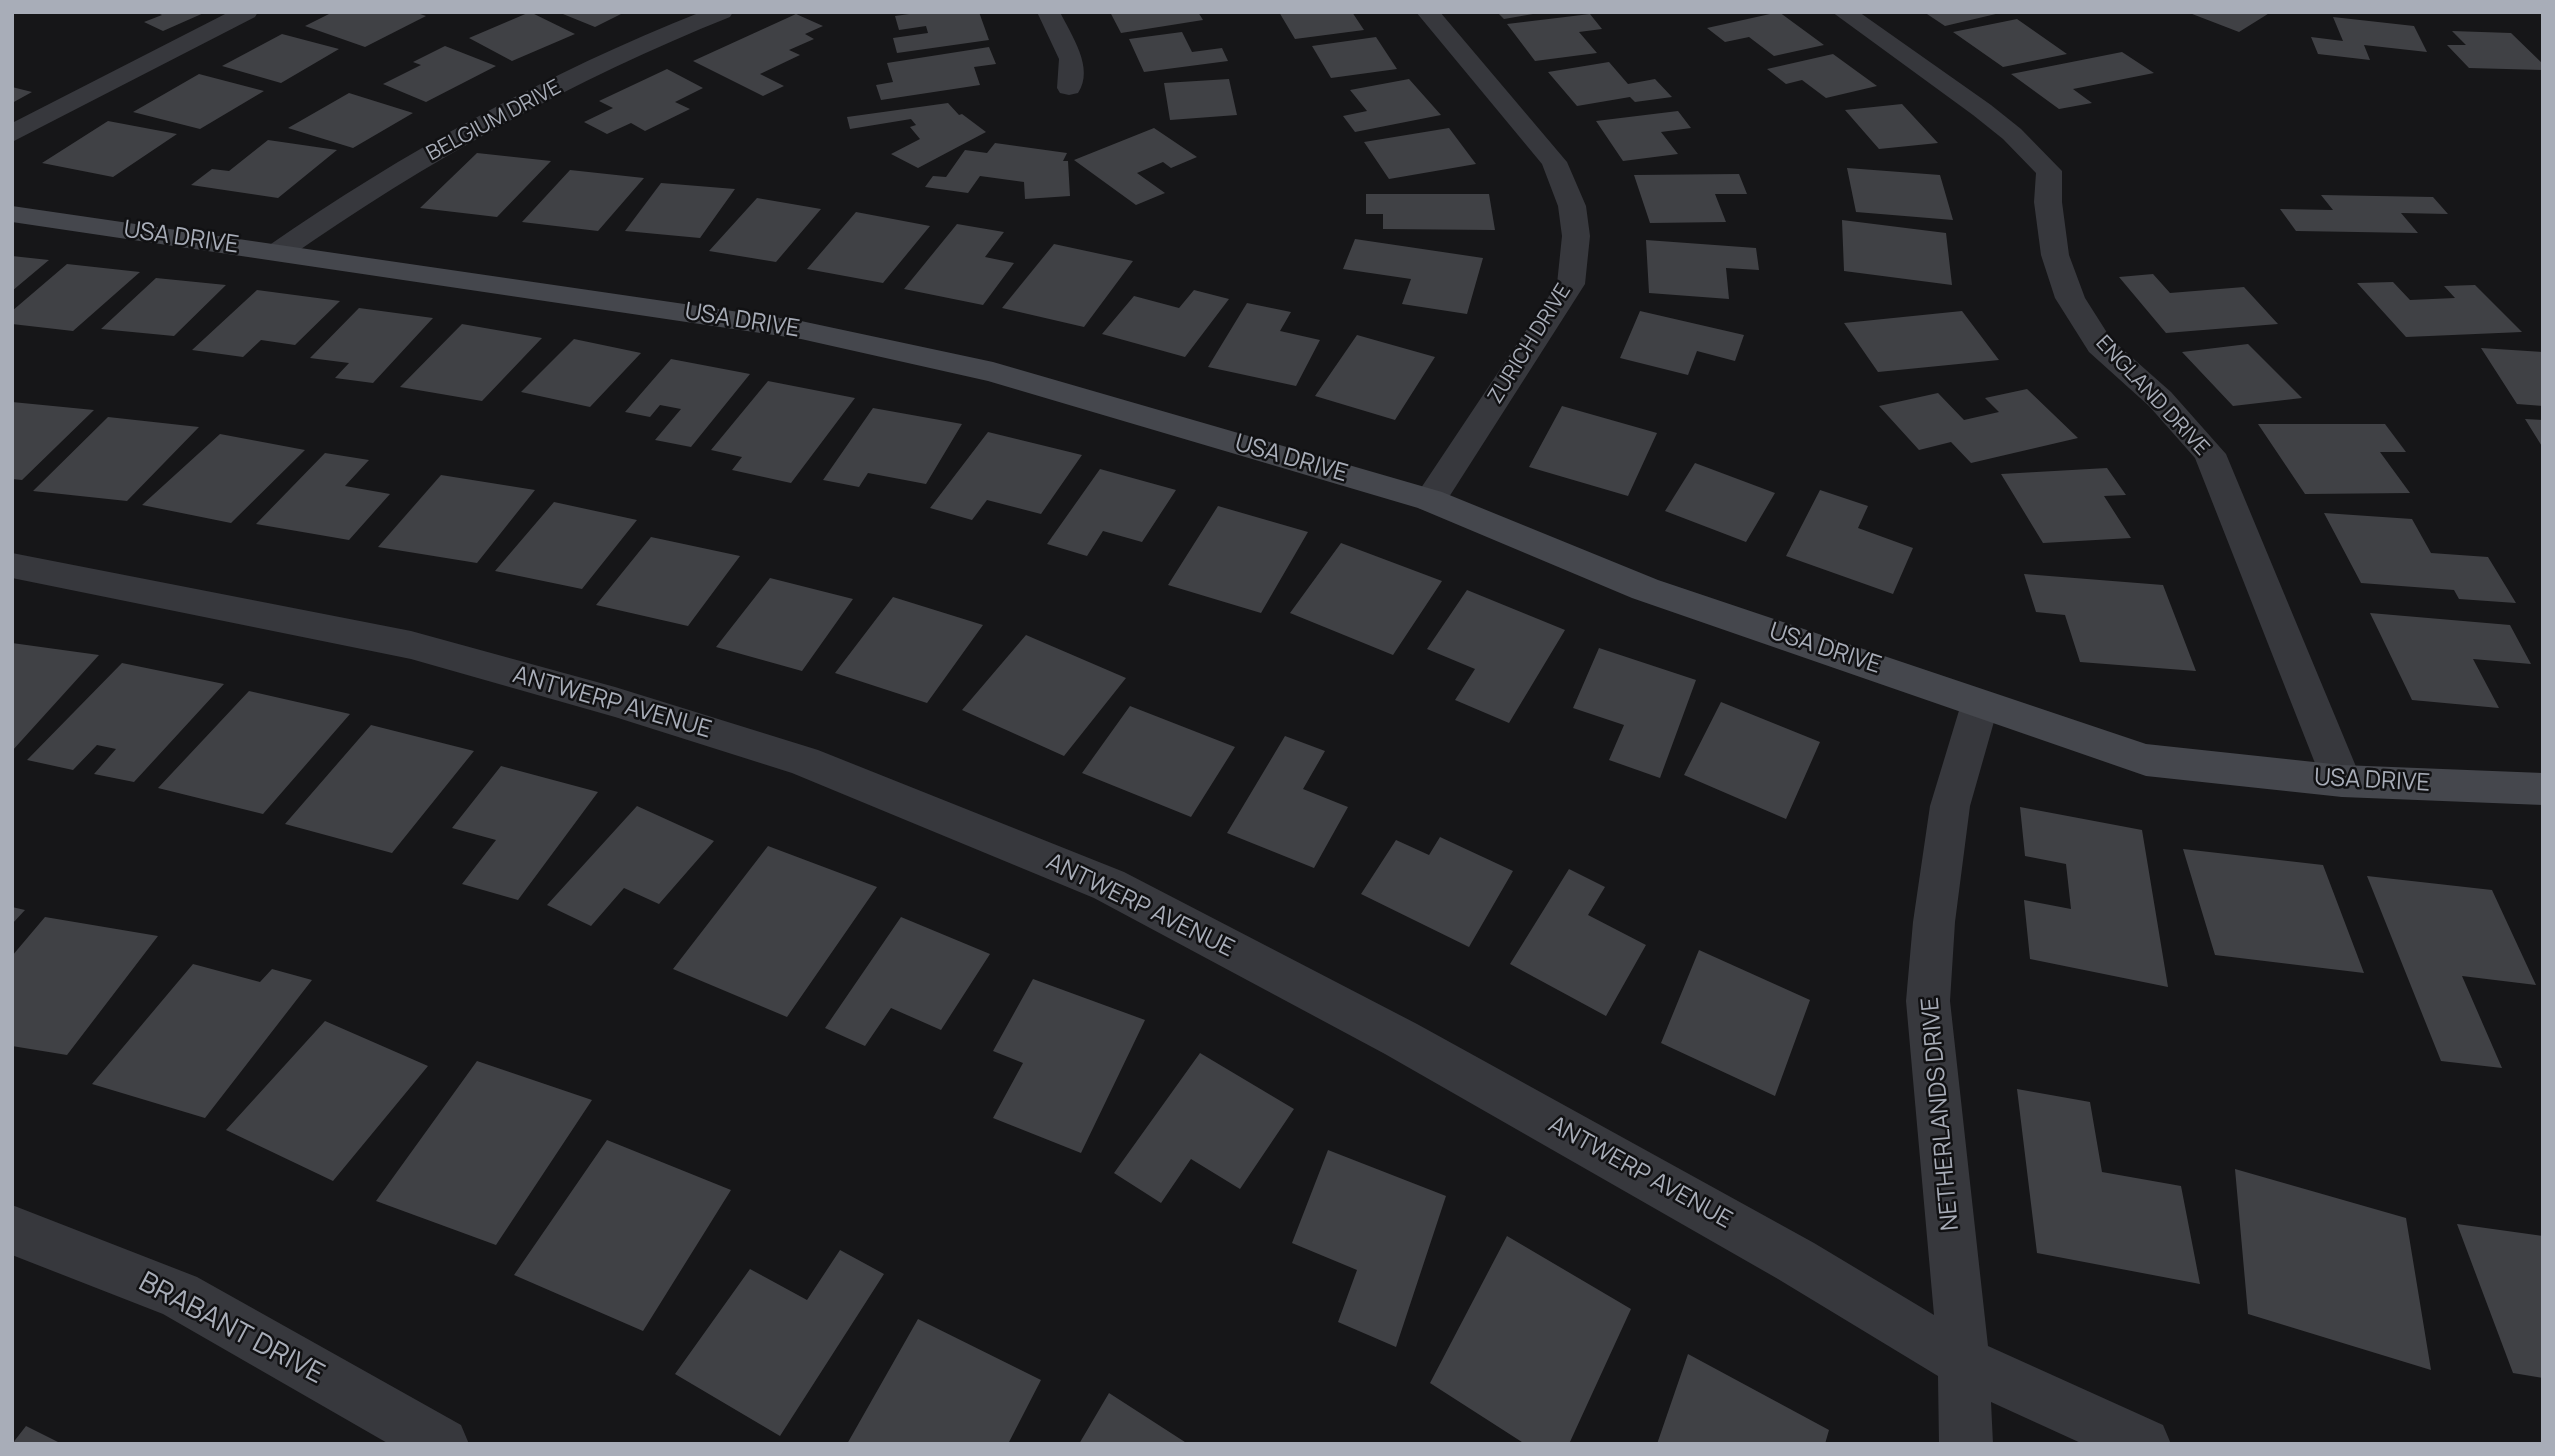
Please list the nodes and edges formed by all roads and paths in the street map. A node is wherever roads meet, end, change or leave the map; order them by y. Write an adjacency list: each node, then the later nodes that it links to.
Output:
1 (247, 12): 7 (street)
2 (722, 12): 9 (street, BELGIUM DRIVE)
3 (1048, 12): 6 (street)
4 (1427, 12): 10 (street, ZURICH DRIVE)
5 (1843, 12): 13 (street, ENGLAND DRIVE)
6 (1069, 88)
7 (12, 134)
8 (12, 214): 9 (street, USA DRIVE)
9 (278, 252): 10 (street, USA DRIVE)
10 (1430, 500): 12 (street, USA DRIVE)
11 (12, 565): 16 (street, ANTWERP AVENUE)
12 (1980, 705): 13 (street, USA DRIVE); 16 (street, NETHERLANDS DRIVE)
13 (2342, 781): 14 (street, USA DRIVE)
14 (2543, 789)
15 (12, 1230): 17 (street, BRABANT DRIVE)
16 (1964, 1362): 18 (street, NETHERLANDS DRIVE); 19 (street, ANTWERP AVENUE)
17 (442, 1444)
18 (1966, 1444)
19 (2144, 1444)

